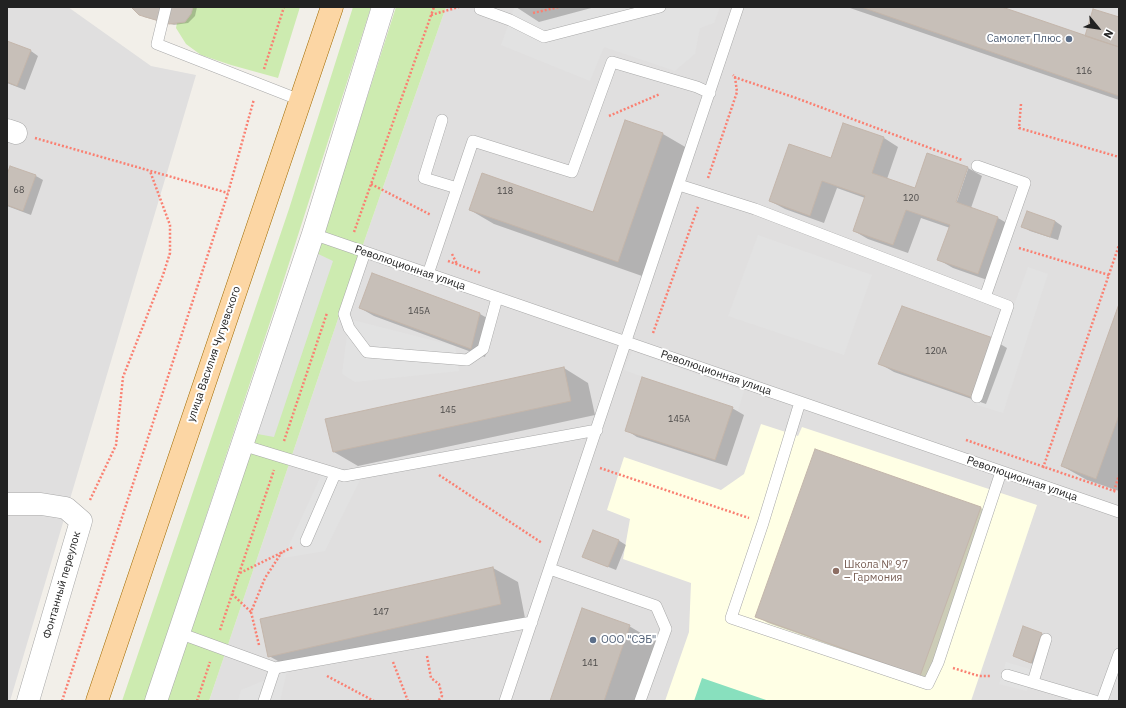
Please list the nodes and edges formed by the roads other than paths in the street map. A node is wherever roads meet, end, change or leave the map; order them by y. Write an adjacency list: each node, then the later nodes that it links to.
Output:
1 (166, 7): 8 (lane)
2 (332, 7): 8 (main road, улица Василия Чугуевского)
3 (383, 7): 13 (street)
4 (481, 7): 5 (lane)
5 (660, 7)
6 (738, 8): 7 (lane)
7 (710, 92): 11 (lane); 12 (lane)
8 (300, 100): 37 (main road, улица Василия Чугуевского)
9 (442, 120): 12 (lane)
10 (977, 166): 16 (lane)
11 (678, 185): 16 (lane); 18 (lane)
12 (457, 188): 15 (lane)
13 (313, 234): 14 (lane, Революционная улица); 22 (street)
14 (365, 252): 15 (lane, Революционная улица); 17 (lane)
15 (428, 274): 17 (lane, Революционная улица)
16 (985, 297): 19 (lane)
17 (497, 298): 18 (lane, Революционная улица)
18 (626, 342): 20 (lane, Революционная улица); 21 (lane)
19 (977, 397)
20 (800, 402): 23 (lane, Революционная улица); 23 (lane)
21 (597, 430): 24 (lane); 28 (lane)
22 (242, 445): 24 (lane); 30 (street)
23 (1001, 472): 26 (lane, Революционная улица)
24 (335, 474): 27 (lane)
25 (7, 504): 36 (street, Фонтанный переулок)
26 (1119, 512)
27 (306, 541)
28 (550, 569): 29 (lane); 41 (lane)
29 (532, 622): 33 (lane); 40 (lane)
30 (178, 633): 33 (lane); 38 (street)
31 (1046, 639): 35 (lane)
32 (1119, 654): 43 (lane)
33 (275, 668): 39 (lane)
34 (1008, 675): 35 (lane)
35 (1033, 682): 42 (lane)
36 (28, 701)
37 (97, 701)
38 (156, 701)
39 (264, 701)
40 (505, 701)
41 (640, 701)
42 (1095, 701)
43 (1102, 701)

